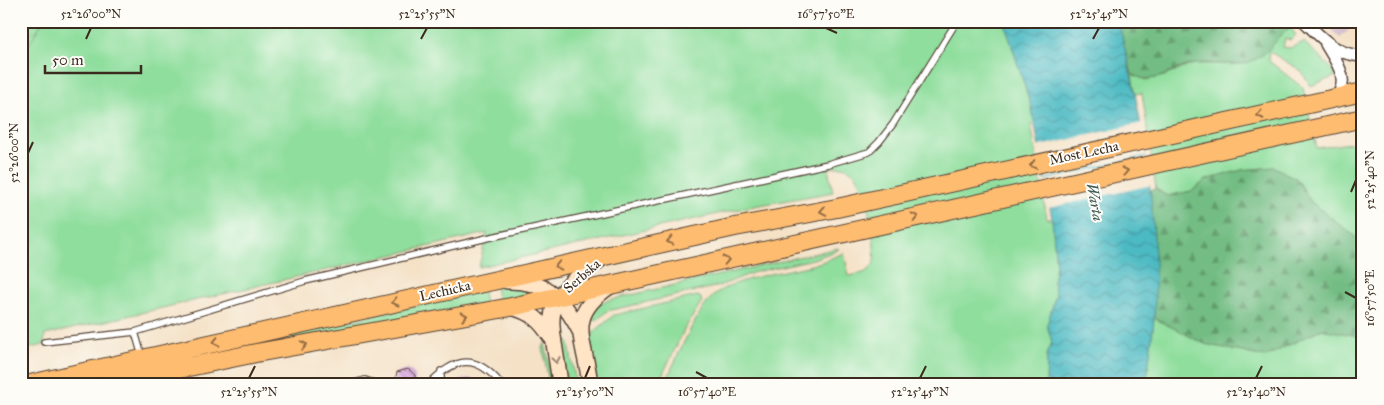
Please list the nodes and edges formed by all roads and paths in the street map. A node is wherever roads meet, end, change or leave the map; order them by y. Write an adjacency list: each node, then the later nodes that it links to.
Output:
1 (957, 21): 16 (lane)
2 (1304, 21): 3 (street)
3 (1321, 36): 4 (street); 6 (street)
4 (1363, 56)
5 (1363, 92): 6 (main road, Most Lecha)
6 (1336, 98): 8 (main road, Most Lecha, one-way to 8)
7 (1358, 120): 9 (main road, Most Lecha, one-way to 7)
8 (862, 203): 10 (main road, Lechicka, one-way to 10)
9 (867, 228): 12 (main road, Lechicka, one-way to 9)
10 (605, 255): 11 (main road, Lechicka, one-way to 11); 13 (street, Serbska)
11 (487, 282): 13 (street, Serbska); 19 (main road, Lechicka, one-way to 19)
12 (611, 285): 13 (main road, Lechicka); 15 (street, Serbska)
13 (558, 296): 14 (main road, Lechicka); 15 (street, Serbska); 17 (street, Serbska)
14 (510, 307): 17 (street, Serbska); 22 (main road, Lechicka, one-way to 14)
15 (580, 331): 29 (street, Serbska)
16 (136, 332): 18 (lane); 19 (lane)
17 (551, 337): 28 (street, Serbska, one-way to 28)
18 (44, 342)
19 (143, 358): 21 (main road, Lechicka)
20 (441, 371): 25 (lane); 26 (lane); 27 (lane)
21 (30, 384)
22 (107, 384)
23 (350, 384): 24 (lane)
24 (377, 384)
25 (429, 384)
26 (441, 384)
27 (501, 384)
28 (560, 384)
29 (590, 384)

